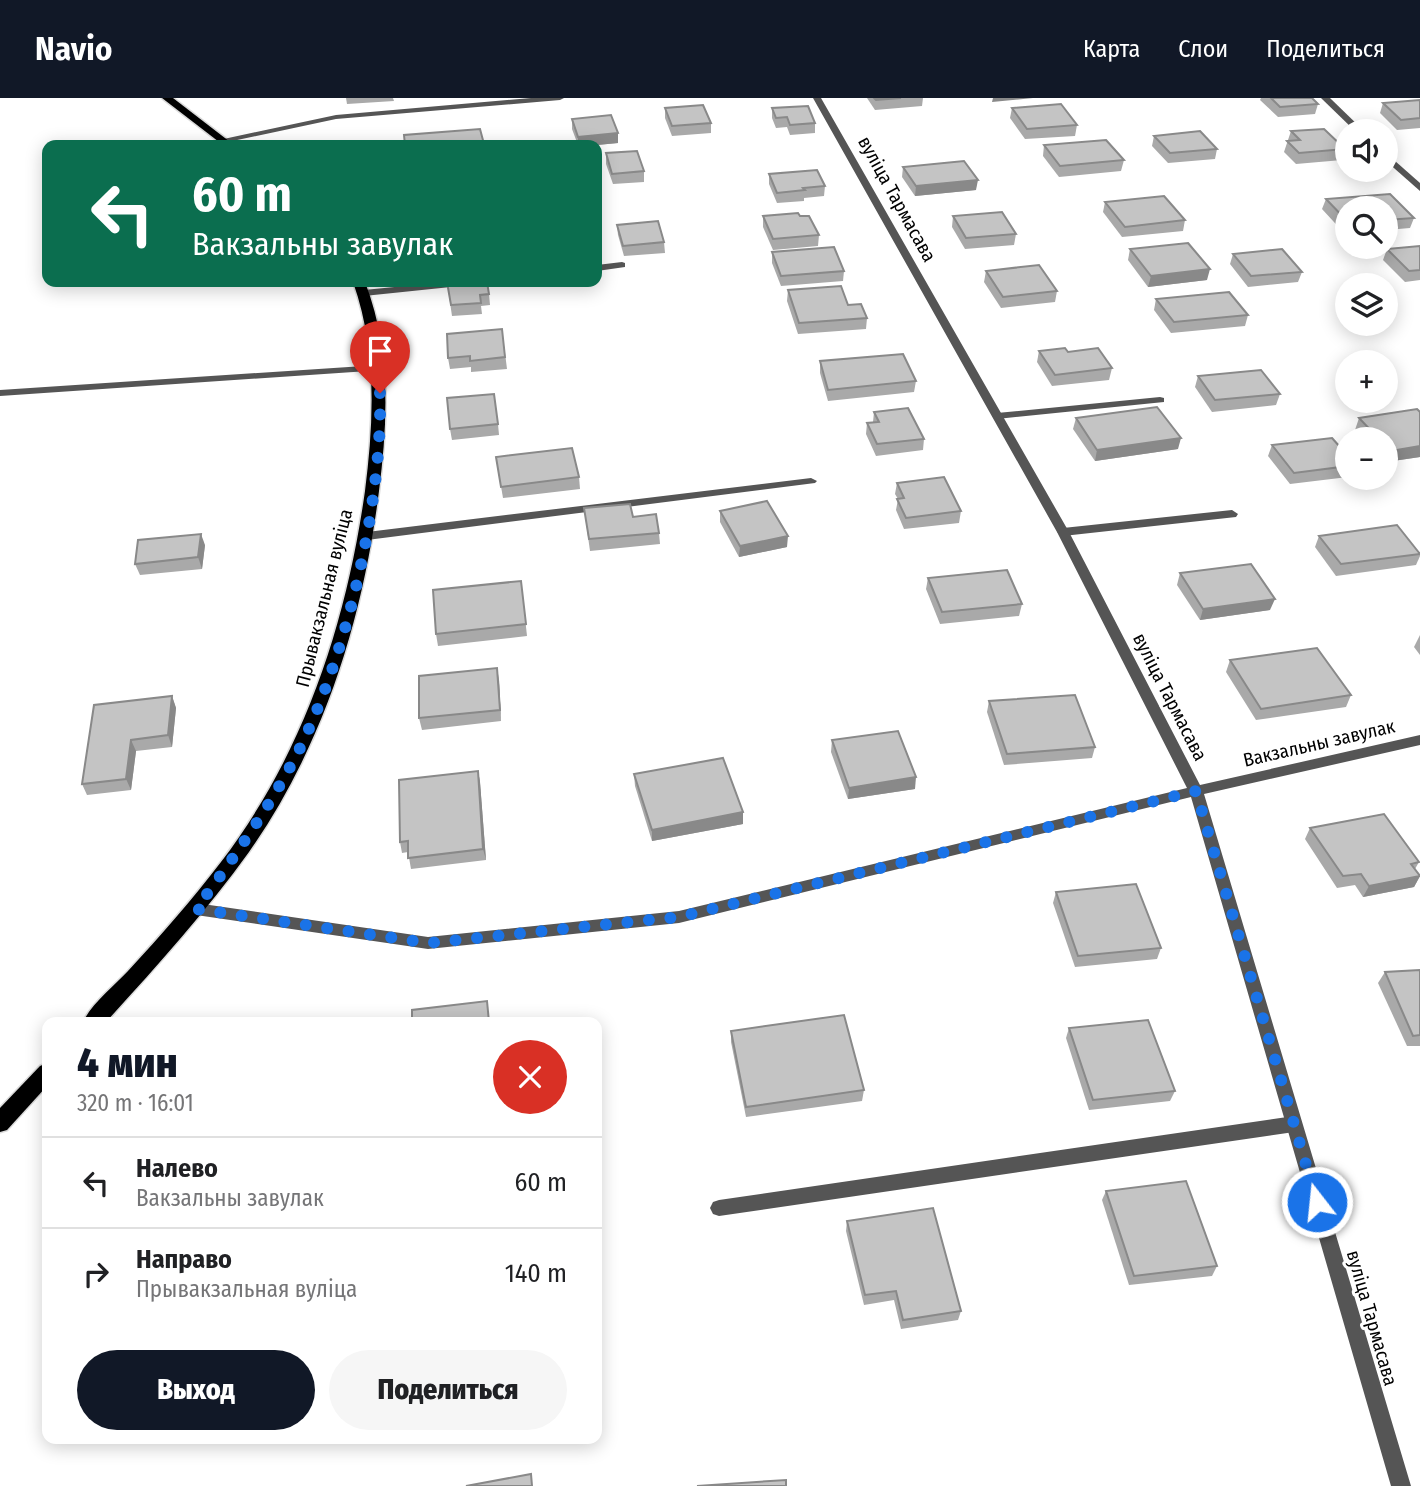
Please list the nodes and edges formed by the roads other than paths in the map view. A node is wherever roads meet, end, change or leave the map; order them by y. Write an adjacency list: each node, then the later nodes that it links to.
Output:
1 (167, 98): 6 (main road)
2 (560, 98): 7 (street)
3 (817, 98): 17 (street, вуліца Тармасава)
4 (1325, 98): 5 (street)
5 (1347, 119)
6 (223, 140)
7 (235, 140)
8 (1398, 167): 9 (street)
9 (1420, 188)
10 (622, 265): 11 (street)
11 (602, 267)
12 (380, 287): 13 (street)
13 (362, 288): 14 (main road, Прывакзальная вуліца)
14 (379, 368): 15 (street); 21 (main road, Прывакзальная вуліца)
15 (0, 393)
16 (1160, 400): 17 (street)
17 (997, 416): 20 (street, вуліца Тармасава)
18 (811, 481): 21 (street)
19 (1232, 513): 20 (street)
20 (1063, 532): 23 (street, вуліца Тармасава)
21 (367, 536): 24 (main road, Прывакзальная вуліца)
22 (1420, 740): 23 (street, Вакзальны завулак)
23 (1196, 791): 24 (street, Вакзальны завулак); 28 (street, вуліца Тармасава)
24 (196, 909): 25 (main road, Прывакзальная вуліца)
25 (98, 1017)
26 (42, 1077): 27 (main road)
27 (0, 1123)
28 (1294, 1124): 29 (street); 30 (street, вуліца Тармасава)
29 (719, 1208)
30 (1401, 1486)

